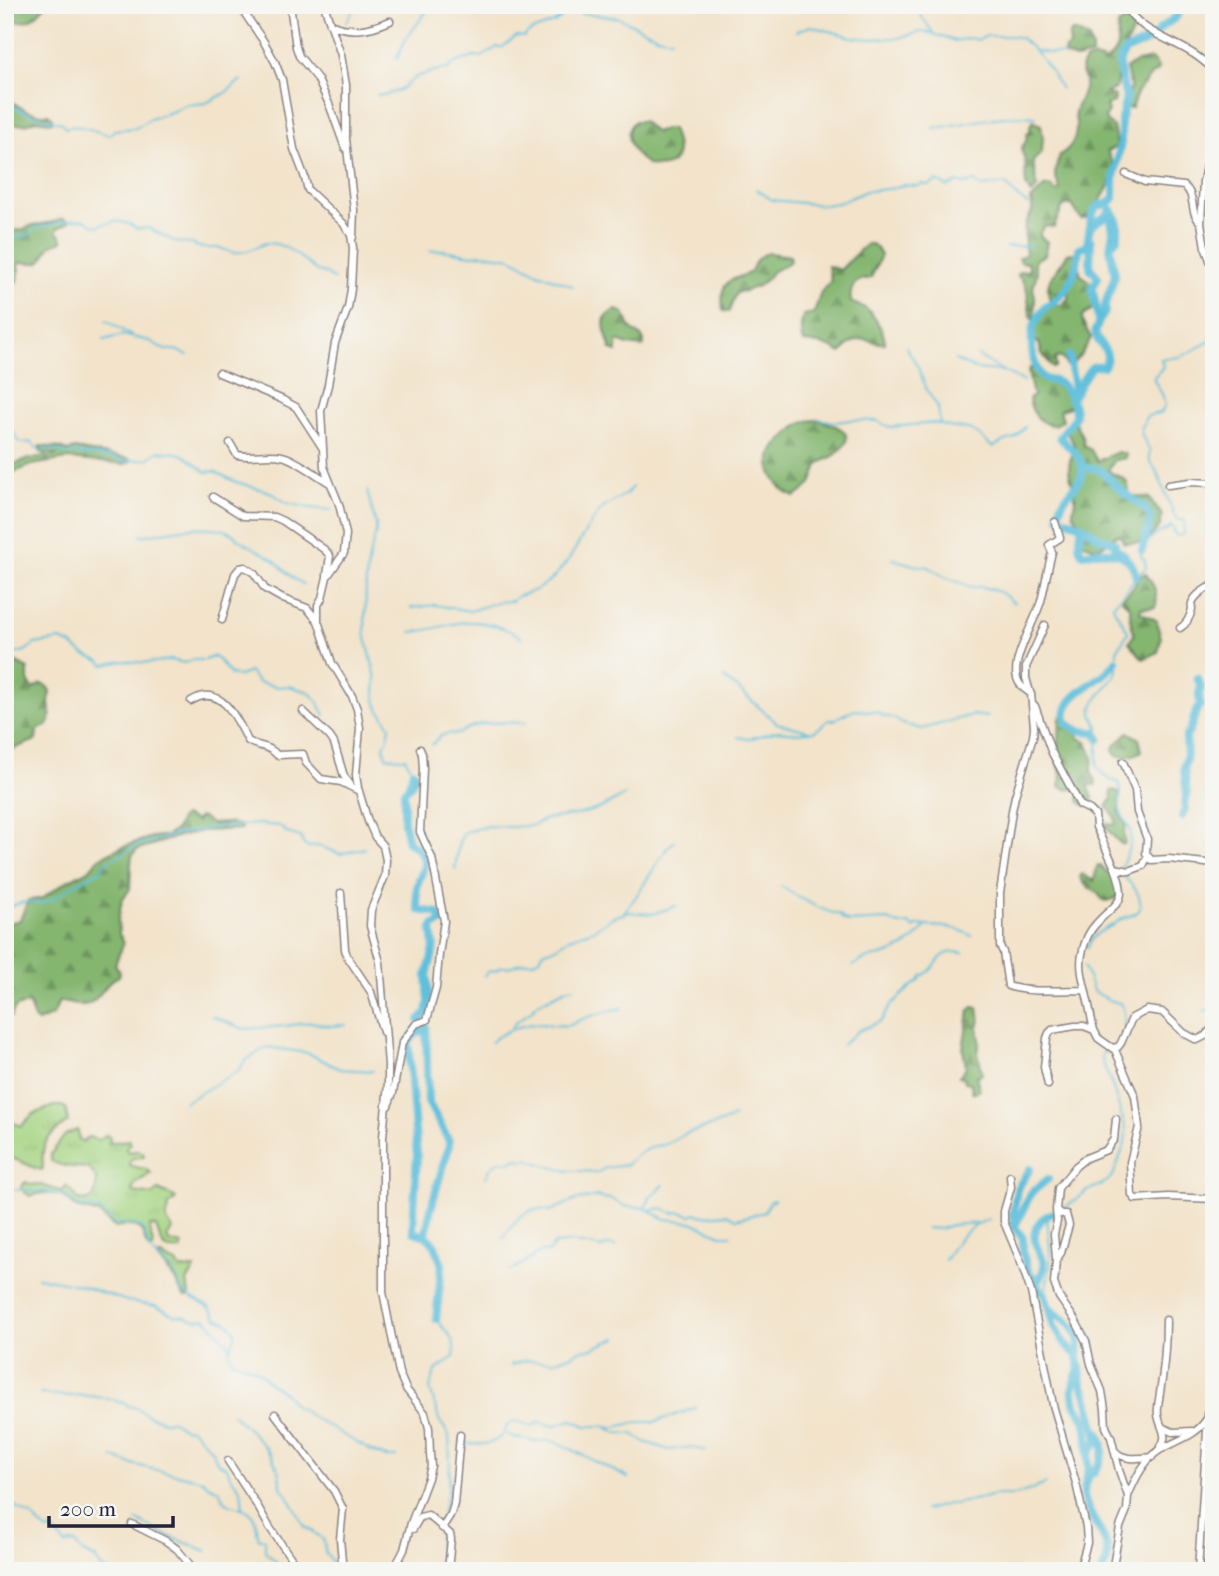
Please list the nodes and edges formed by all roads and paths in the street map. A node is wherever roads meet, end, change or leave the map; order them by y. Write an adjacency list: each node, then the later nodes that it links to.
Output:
1 (239, 5): 12 (street)
2 (290, 5): 9 (street)
3 (324, 5): 6 (street)
4 (1124, 5): 7 (street)
5 (390, 21): 6 (street)
6 (330, 24): 9 (street)
7 (1214, 70)
8 (1214, 127): 11 (street)
9 (349, 160): 12 (street)
10 (1126, 174): 11 (street)
11 (1201, 223): 13 (street)
12 (353, 248): 16 (street)
13 (1214, 271)
14 (219, 373): 16 (street)
15 (230, 443): 17 (street)
16 (323, 449): 17 (street)
17 (330, 483): 22 (street)
18 (1214, 484): 19 (street)
19 (1168, 485)
20 (212, 497): 22 (street)
21 (1055, 522): 28 (street)
22 (327, 577): 25 (street)
23 (1214, 584): 27 (street)
24 (222, 620): 25 (street)
25 (318, 621): 34 (street)
26 (1045, 625): 28 (street)
27 (1180, 628)
28 (1031, 693): 37 (street); 39 (street)
29 (191, 701): 33 (street)
30 (303, 710): 33 (street)
31 (420, 749): 45 (street)
32 (1123, 762): 35 (street)
33 (351, 786): 34 (street)
34 (359, 792): 42 (street)
35 (1148, 856): 36 (street); 37 (street)
36 (1214, 864)
37 (1115, 868): 39 (street)
38 (341, 893): 42 (street)
39 (1086, 990): 41 (street)
40 (1214, 1026): 43 (street)
41 (1094, 1030): 43 (street); 44 (street)
42 (387, 1044): 45 (street)
43 (1112, 1048): 48 (street)
44 (1048, 1085)
45 (383, 1118): 65 (street)
46 (1116, 1119): 49 (street)
47 (1010, 1175): 72 (street)
48 (1214, 1199)
49 (1056, 1210): 50 (street); 50 (street)
50 (1056, 1260): 58 (street)
51 (1166, 1320): 55 (street)
52 (1214, 1322): 54 (street)
53 (275, 1414): 69 (street)
54 (1206, 1420): 56 (street); 74 (street)
55 (1164, 1428): 56 (street); 59 (street)
56 (1197, 1430): 59 (street)
57 (460, 1435): 63 (street)
58 (1113, 1449): 59 (street); 61 (street)
59 (1155, 1454): 61 (street)
60 (228, 1461): 68 (street)
61 (1129, 1496): 73 (street)
62 (132, 1524): 67 (street)
63 (442, 1528): 65 (street); 71 (street)
64 (1214, 1537): 66 (street)
65 (407, 1540): 70 (street)
66 (1211, 1553): 75 (street)
67 (195, 1571)
68 (300, 1571)
69 (343, 1571)
70 (393, 1571)
71 (449, 1571)
72 (1079, 1571)
73 (1112, 1571)
74 (1198, 1571)
75 (1206, 1571)

